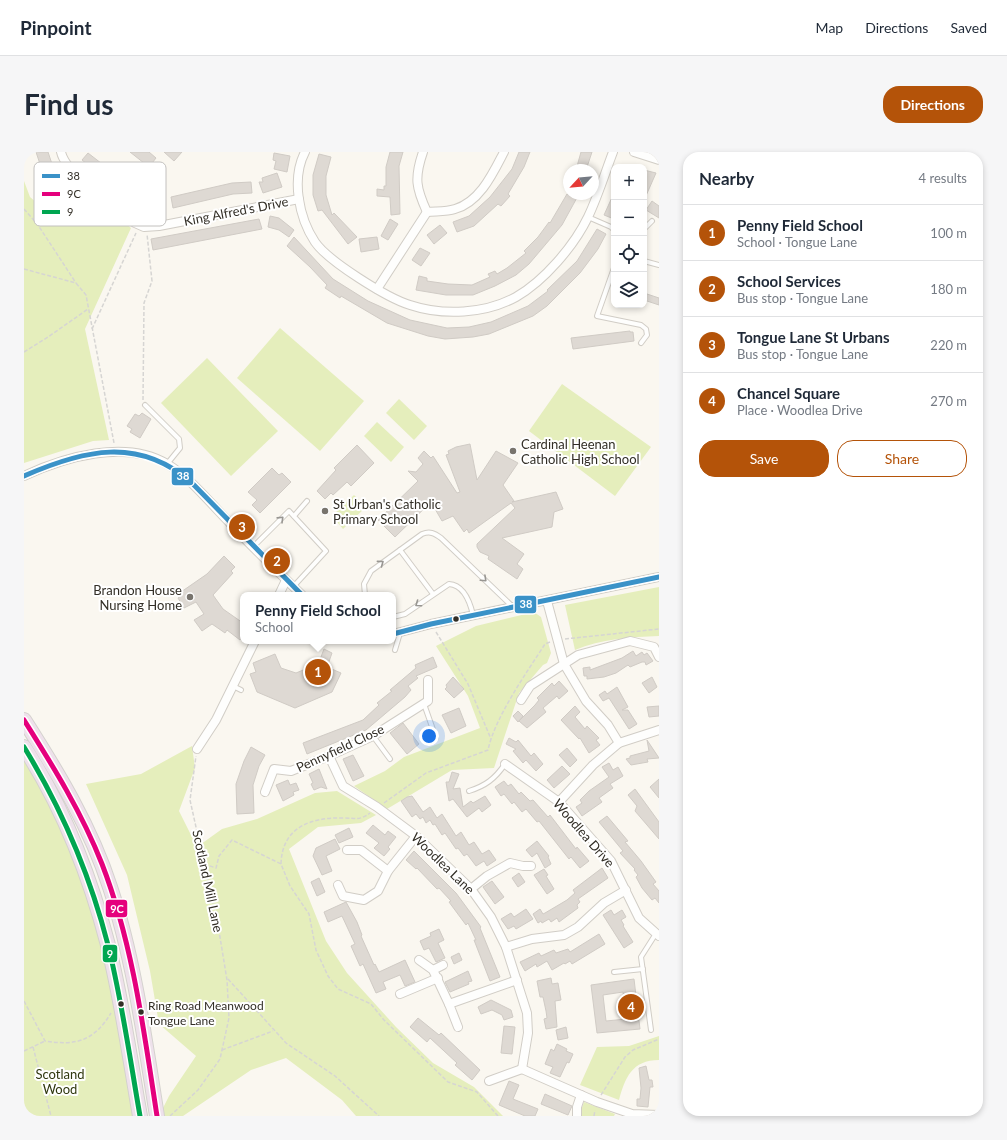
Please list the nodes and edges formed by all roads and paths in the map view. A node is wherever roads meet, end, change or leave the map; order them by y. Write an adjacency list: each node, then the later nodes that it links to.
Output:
1 (61, 152): 8 (street)
2 (305, 152): 9 (street)
3 (423, 152): 11 (street)
4 (504, 152): 11 (street)
5 (613, 152): 12 (street)
6 (634, 152): 7 (street)
7 (659, 160)
8 (64, 162)
9 (299, 199): 15 (street, King Alfred's Drive); 26 (street)
10 (24, 210): 13 (path)
11 (427, 212): 26 (street)
12 (588, 217): 19 (lane); 26 (street)
13 (34, 221)
14 (652, 221): 20 (lane)
15 (166, 225)
16 (39, 226): 25 (path)
17 (142, 226): 18 (street, King Alfred's Drive); 28 (path); 31 (path)
18 (159, 226)
19 (611, 227)
20 (647, 227)
21 (647, 262): 22 (lane)
22 (659, 265)
23 (24, 269): 25 (path)
24 (613, 272): 29 (lane)
25 (76, 284): 27 (path)
26 (377, 289)
27 (88, 308): 28 (path); 30 (path)
28 (92, 329): 32 (path)
29 (641, 342)
30 (24, 352)
31 (146, 405): 33 (lane)
32 (114, 446)
33 (167, 464): 34 (street); 37 (street)
34 (24, 476)
35 (307, 501): 36 (lane)
36 (294, 516): 37 (lane, one-way to 36); 41 (lane)
37 (253, 546): 40 (street)
38 (400, 550): 44 (lane, one-way to 38); 45 (lane); 47 (lane, one-way to 47)
39 (659, 577): 46 (street)
40 (286, 580): 41 (street); 42 (street)
41 (293, 587): 43 (street)
42 (280, 592)
43 (299, 592)
44 (365, 592)
45 (433, 594): 48 (lane, one-way to 48); 49 (lane)
46 (547, 601): 47 (street); 53 (street)
47 (514, 607): 49 (street)
48 (396, 616)
49 (474, 616): 50 (street)
50 (431, 624): 52 (street); 68 (path)
51 (659, 629): 53 (path)
52 (397, 633)
53 (557, 640): 58 (street); 68 (path)
54 (254, 644): 60 (street)
55 (396, 644): 56 (lane)
56 (395, 650)
57 (659, 657): 58 (street)
58 (564, 664): 62 (street); 69 (street)
59 (428, 680): 63 (street)
60 (233, 686): 61 (lane); 71 (street)
61 (241, 690)
62 (521, 700)
63 (424, 703): 66 (street, Pennyfield Close); 67 (lane)
64 (24, 720): 117 (highway)
65 (659, 730): 69 (street)
66 (373, 736): 72 (street, Pennyfield Close); 73 (lane)
67 (436, 738)
68 (491, 739): 78 (path)
69 (619, 743): 77 (street)
70 (24, 747): 99 (highway)
71 (197, 749): 81 (path, Scotland Mill Lane)
72 (329, 756): 76 (street, Pennyfield Close); 78 (street, Woodlea Lane)
73 (390, 759)
74 (505, 764): 75 (lane); 77 (street, Woodlea Drive)
75 (469, 791)
76 (265, 792)
77 (559, 802): 87 (street, Woodlea Drive)
78 (377, 807): 79 (street, Woodlea Lane); 82 (path)
79 (416, 836): 84 (street); 86 (street, Woodlea Lane)
80 (348, 850): 84 (street)
81 (204, 864): 82 (path); 95 (path, Scotland Mill Lane)
82 (281, 864): 120 (path)
83 (531, 866): 86 (street)
84 (388, 871): 85 (street)
85 (338, 885)
86 (471, 889): 89 (street, Woodlea Lane)
87 (626, 890): 88 (street, Woodlea Drive); 89 (street)
88 (657, 935): 92 (lane)
89 (506, 947): 97 (street, Woodlea Lane)
90 (419, 960): 93 (street)
91 (443, 965): 93 (street)
92 (643, 969): 94 (lane); 103 (lane)
93 (433, 970): 96 (street)
94 (614, 972)
95 (227, 977): 104 (path); 108 (path, Scotland Mill Lane)
96 (438, 978): 98 (street); 101 (street)
97 (518, 980): 101 (street); 110 (street, Woodlea Lane)
98 (400, 994)
99 (119, 999): 106 (path); 116 (highway)
100 (24, 1001): 106 (path)
101 (449, 1004): 102 (street)
102 (458, 1027)
103 (651, 1030)
104 (273, 1031): 108 (path); 119 (path)
105 (659, 1039): 113 (path)
106 (45, 1041): 107 (path)
107 (33, 1047): 109 (path); 115 (path)
108 (222, 1050): 118 (path, Scotland Mill Lane)
109 (24, 1051)
110 (522, 1069): 111 (street); 112 (street)
111 (489, 1081)
112 (581, 1095): 113 (street); 121 (street)
113 (597, 1102): 114 (street); 122 (path)
114 (659, 1115)
115 (51, 1116)
116 (140, 1116)
117 (157, 1116)
118 (170, 1116)
119 (379, 1116)
120 (498, 1116)
121 (577, 1116)
122 (594, 1116)

